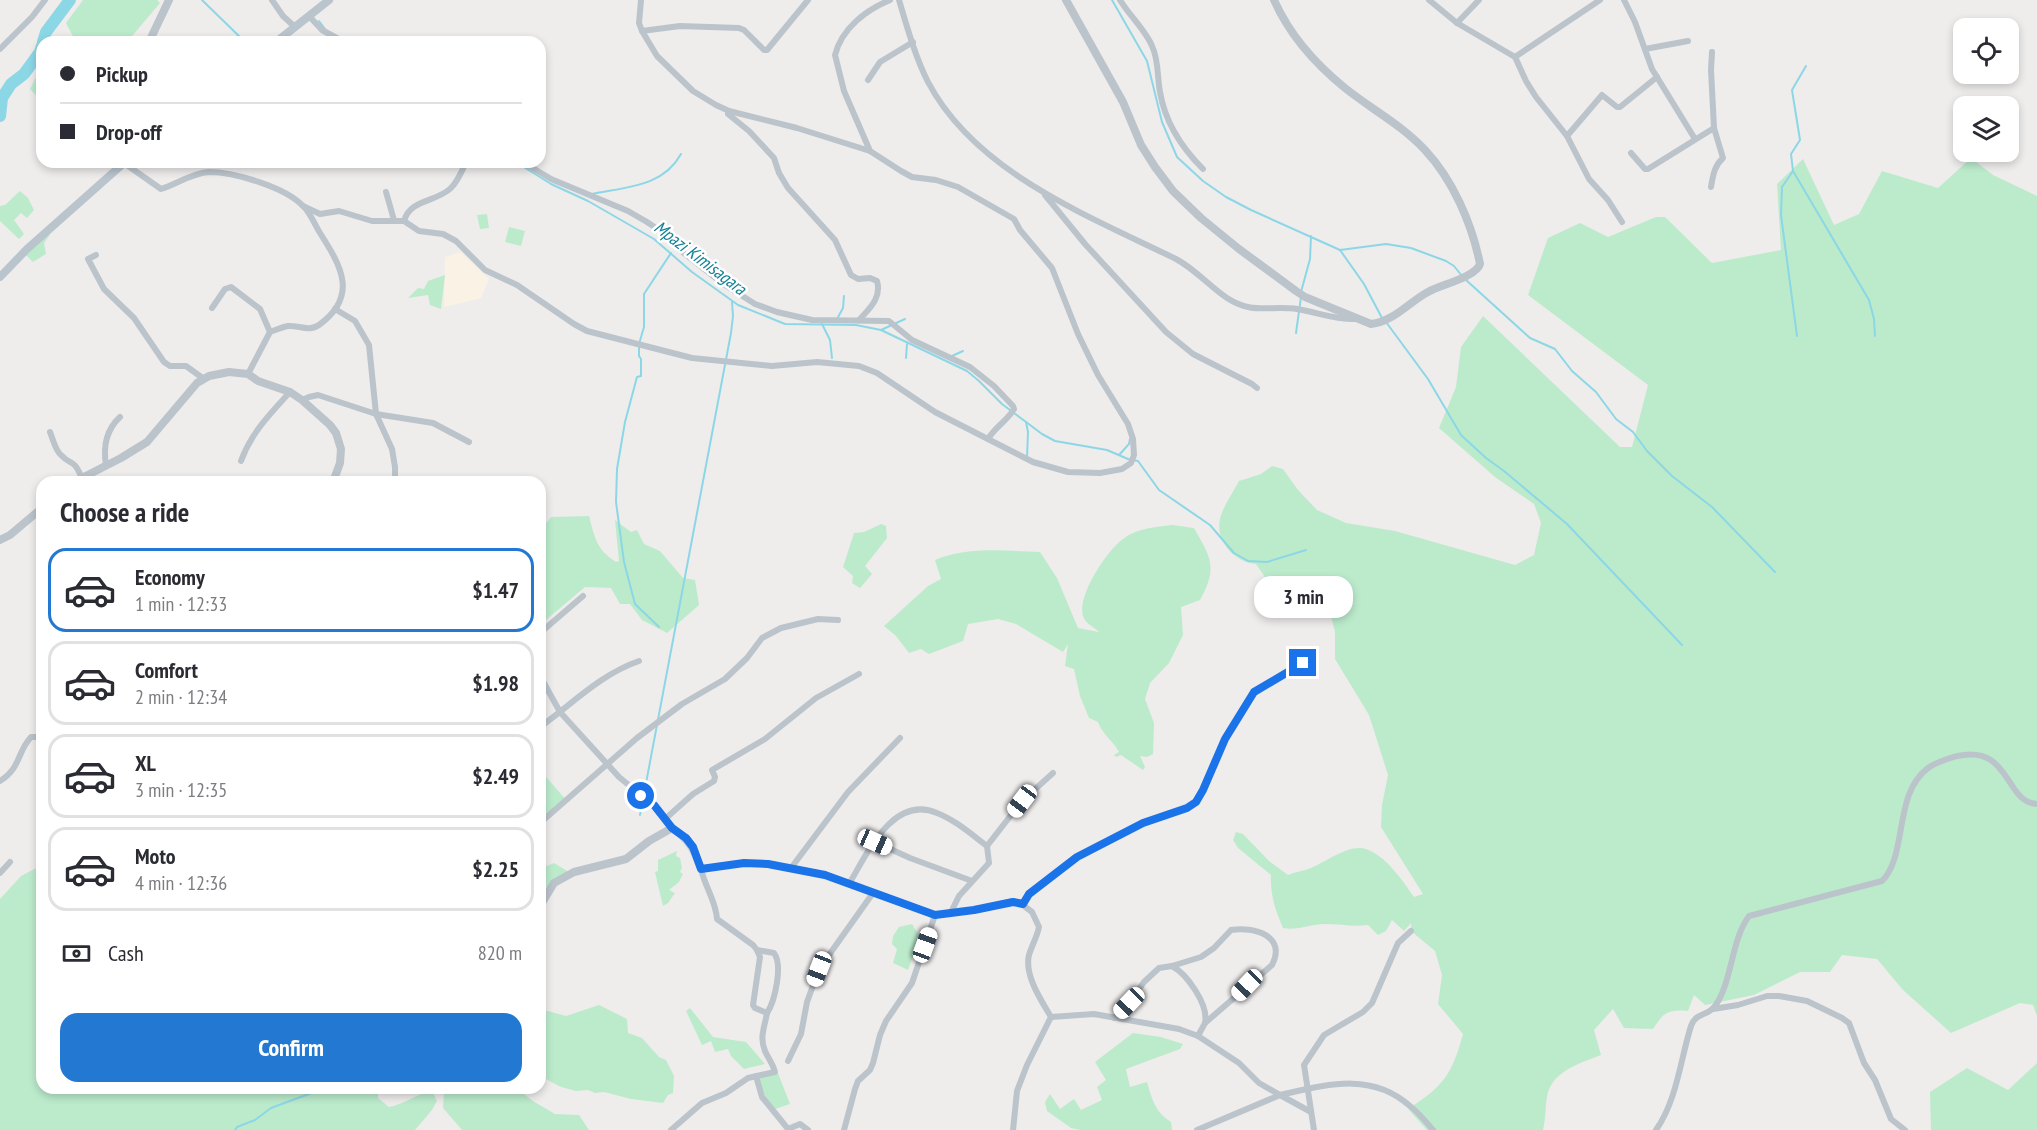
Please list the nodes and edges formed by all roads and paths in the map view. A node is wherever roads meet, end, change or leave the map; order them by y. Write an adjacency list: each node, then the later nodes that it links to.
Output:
1 (45, 0): 25 (street)
2 (169, 0): 20 (street)
3 (273, 0): 18 (street)
4 (329, 0): 16 (main road)
5 (641, 0): 19 (street)
6 (808, 0): 19 (street)
7 (890, 0): 35 (street)
8 (899, 0): 23 (street)
9 (1066, 0): 53 (street)
10 (1120, 0): 41 (street)
11 (1274, 0): 53 (street)
12 (1429, 0): 17 (street)
13 (1479, 0): 17 (street)
14 (1600, 0): 28 (street)
15 (1624, 0): 26 (street)
16 (309, 16): 18 (main road); 22 (street)
17 (1457, 23): 28 (street)
18 (295, 27): 21 (main road)
19 (642, 31): 31 (street)
20 (152, 36)
21 (284, 36)
22 (333, 36)
23 (913, 42): 30 (street); 44 (street)
24 (1688, 42): 26 (street)
25 (0, 49)
26 (1645, 49): 29 (street)
27 (1712, 52): 32 (street)
28 (1515, 57): 33 (street)
29 (1657, 77): 33 (street); 34 (street)
30 (868, 80)
31 (729, 111): 35 (street); 54 (street)
32 (1714, 128): 34 (street); 42 (street)
33 (1567, 136): 48 (street)
34 (1695, 140): 36 (street)
35 (870, 151): 64 (street)
36 (1631, 153)
37 (118, 168): 50 (main road)
38 (133, 168): 45 (street)
39 (463, 168): 47 (street)
40 (533, 168): 54 (street)
41 (1203, 168)
42 (1711, 187)
43 (386, 192): 46 (street)
44 (1042, 192): 53 (street); 58 (street)
45 (303, 206): 46 (street); 52 (street)
46 (394, 220): 47 (street)
47 (404, 221): 64 (street)
48 (1622, 222)
49 (96, 255): 57 (street)
50 (0, 277)
51 (212, 308): 55 (street)
52 (335, 309): 55 (street); 61 (street)
53 (1358, 319)
54 (859, 320): 64 (street)
55 (270, 332): 56 (street)
56 (248, 374): 57 (street); 59 (street)
57 (204, 378): 67 (street)
58 (1257, 388)
59 (290, 392): 60 (street); 66 (street)
60 (302, 400): 61 (street); 70 (street)
61 (376, 414): 65 (street); 71 (street)
62 (120, 417): 67 (street)
63 (50, 432): 68 (street)
64 (988, 439)
65 (469, 442)
66 (242, 461)
67 (106, 465): 69 (street)
68 (77, 476)
69 (84, 476)
70 (335, 476)
71 (395, 476)
72 (36, 513): 73 (street)
73 (0, 540)
74 (583, 596): 76 (street)
75 (838, 620): 85 (street)
76 (546, 628)
77 (639, 661): 81 (street)
78 (1303, 663): 102 (street)
79 (859, 674): 90 (street)
80 (546, 686): 81 (street)
81 (561, 712): 82 (street); 85 (street)
82 (546, 723)
83 (36, 737): 87 (street)
84 (900, 738): 95 (street)
85 (609, 764): 89 (street); 90 (street)
86 (1053, 773): 93 (street)
87 (0, 781)
88 (2037, 804): 108 (street)
89 (546, 818)
90 (665, 819): 91 (street)
91 (672, 828): 96 (street); 101 (street)
92 (875, 842): 93 (street); 98 (street); 99 (street)
93 (987, 846): 98 (street)
94 (10, 862): 97 (street)
95 (791, 868): 96 (street); 99 (street)
96 (701, 869): 106 (street)
97 (0, 873)
98 (972, 881): 103 (street)
99 (849, 884): 100 (street)
100 (873, 893): 104 (street); 114 (street)
101 (546, 896)
102 (1023, 904): 103 (street); 110 (street)
103 (950, 914): 104 (street)
104 (935, 915): 121 (street)
105 (1411, 931): 116 (street)
106 (757, 950): 109 (street); 109 (street)
107 (1172, 966): 111 (street); 112 (street); 112 (street)
108 (1713, 1009): 126 (street); 127 (street)
109 (767, 1013): 115 (street)
110 (1051, 1017): 111 (street); 122 (street)
111 (1114, 1018): 113 (street)
112 (1204, 1023): 113 (street)
113 (1198, 1036): 117 (street)
114 (788, 1061)
115 (756, 1076): 119 (street); 120 (street)
116 (1307, 1089): 117 (street); 118 (street); 125 (street)
117 (1280, 1095): 118 (street); 123 (street)
118 (1311, 1112): 124 (street)
119 (671, 1130)
120 (808, 1130)
121 (844, 1130)
122 (1013, 1130)
123 (1197, 1130)
124 (1314, 1130)
125 (1433, 1130)
126 (1656, 1130)
127 (1905, 1130)

